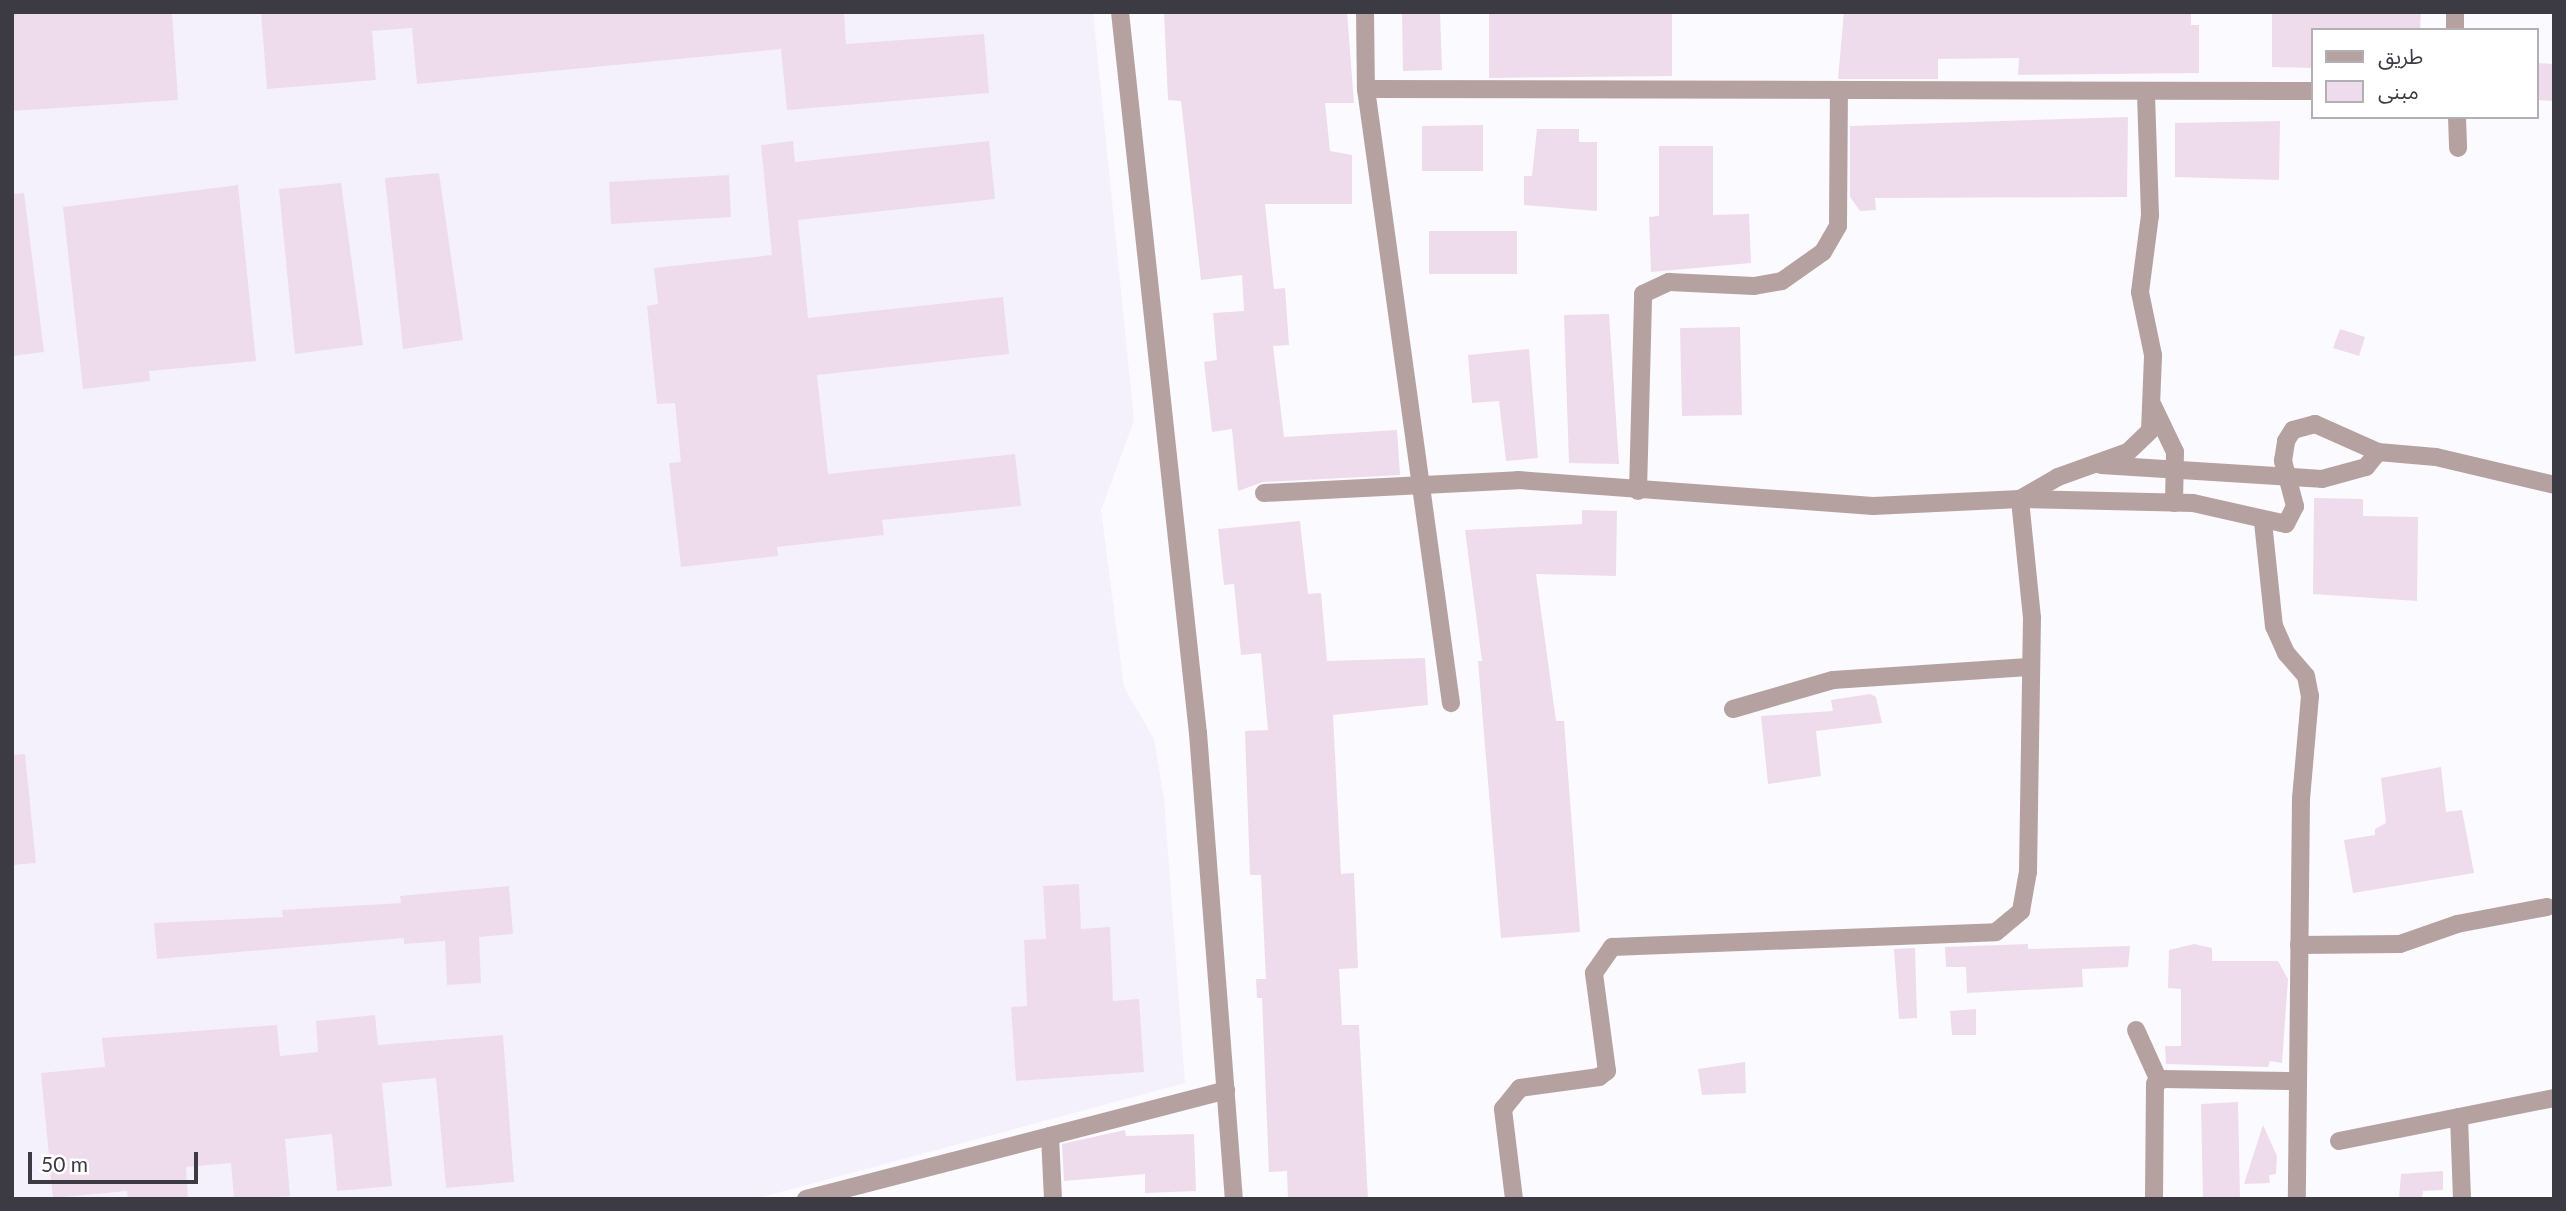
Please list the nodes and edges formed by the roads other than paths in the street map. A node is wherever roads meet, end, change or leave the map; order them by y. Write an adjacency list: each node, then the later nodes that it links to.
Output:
1 (1120, 12): 29 (street)
2 (1366, 12): 3 (street)
3 (1366, 89): 4 (street); 14 (street)
4 (1839, 91): 6 (street); 16 (street)
5 (2310, 91): 6 (street)
6 (2146, 94): 9 (street)
7 (2457, 119): 8 (street)
8 (2458, 148)
9 (2153, 406): 11 (street); 12 (street)
10 (2378, 452): 13 (street); 13 (street); 15 (street)
11 (2094, 464): 12 (street); 18 (street)
12 (2176, 471): 13 (street); 19 (street)
13 (2287, 477): 20 (street)
14 (1420, 484): 16 (street); 17 (street); 22 (street)
15 (2554, 485)
16 (1638, 491): 18 (street)
17 (1264, 493)
18 (2020, 499): 19 (street); 21 (street)
19 (2174, 503): 20 (street)
20 (2263, 522): 25 (street)
21 (2029, 667): 23 (street); 37 (street)
22 (1451, 703)
23 (1733, 709)
24 (2547, 907): 25 (street)
25 (2299, 945): 28 (street)
26 (2136, 1030): 27 (street)
27 (2159, 1081): 28 (street); 38 (street)
28 (2297, 1081): 39 (street)
29 (1226, 1090): 32 (street); 36 (street)
30 (2554, 1098): 31 (street)
31 (2459, 1117): 33 (street); 40 (street)
32 (1050, 1136): 34 (street); 35 (street)
33 (2339, 1141)
34 (806, 1199)
35 (1054, 1199)
36 (1234, 1199)
37 (1514, 1199)
38 (2154, 1199)
39 (2297, 1199)
40 (2462, 1199)

